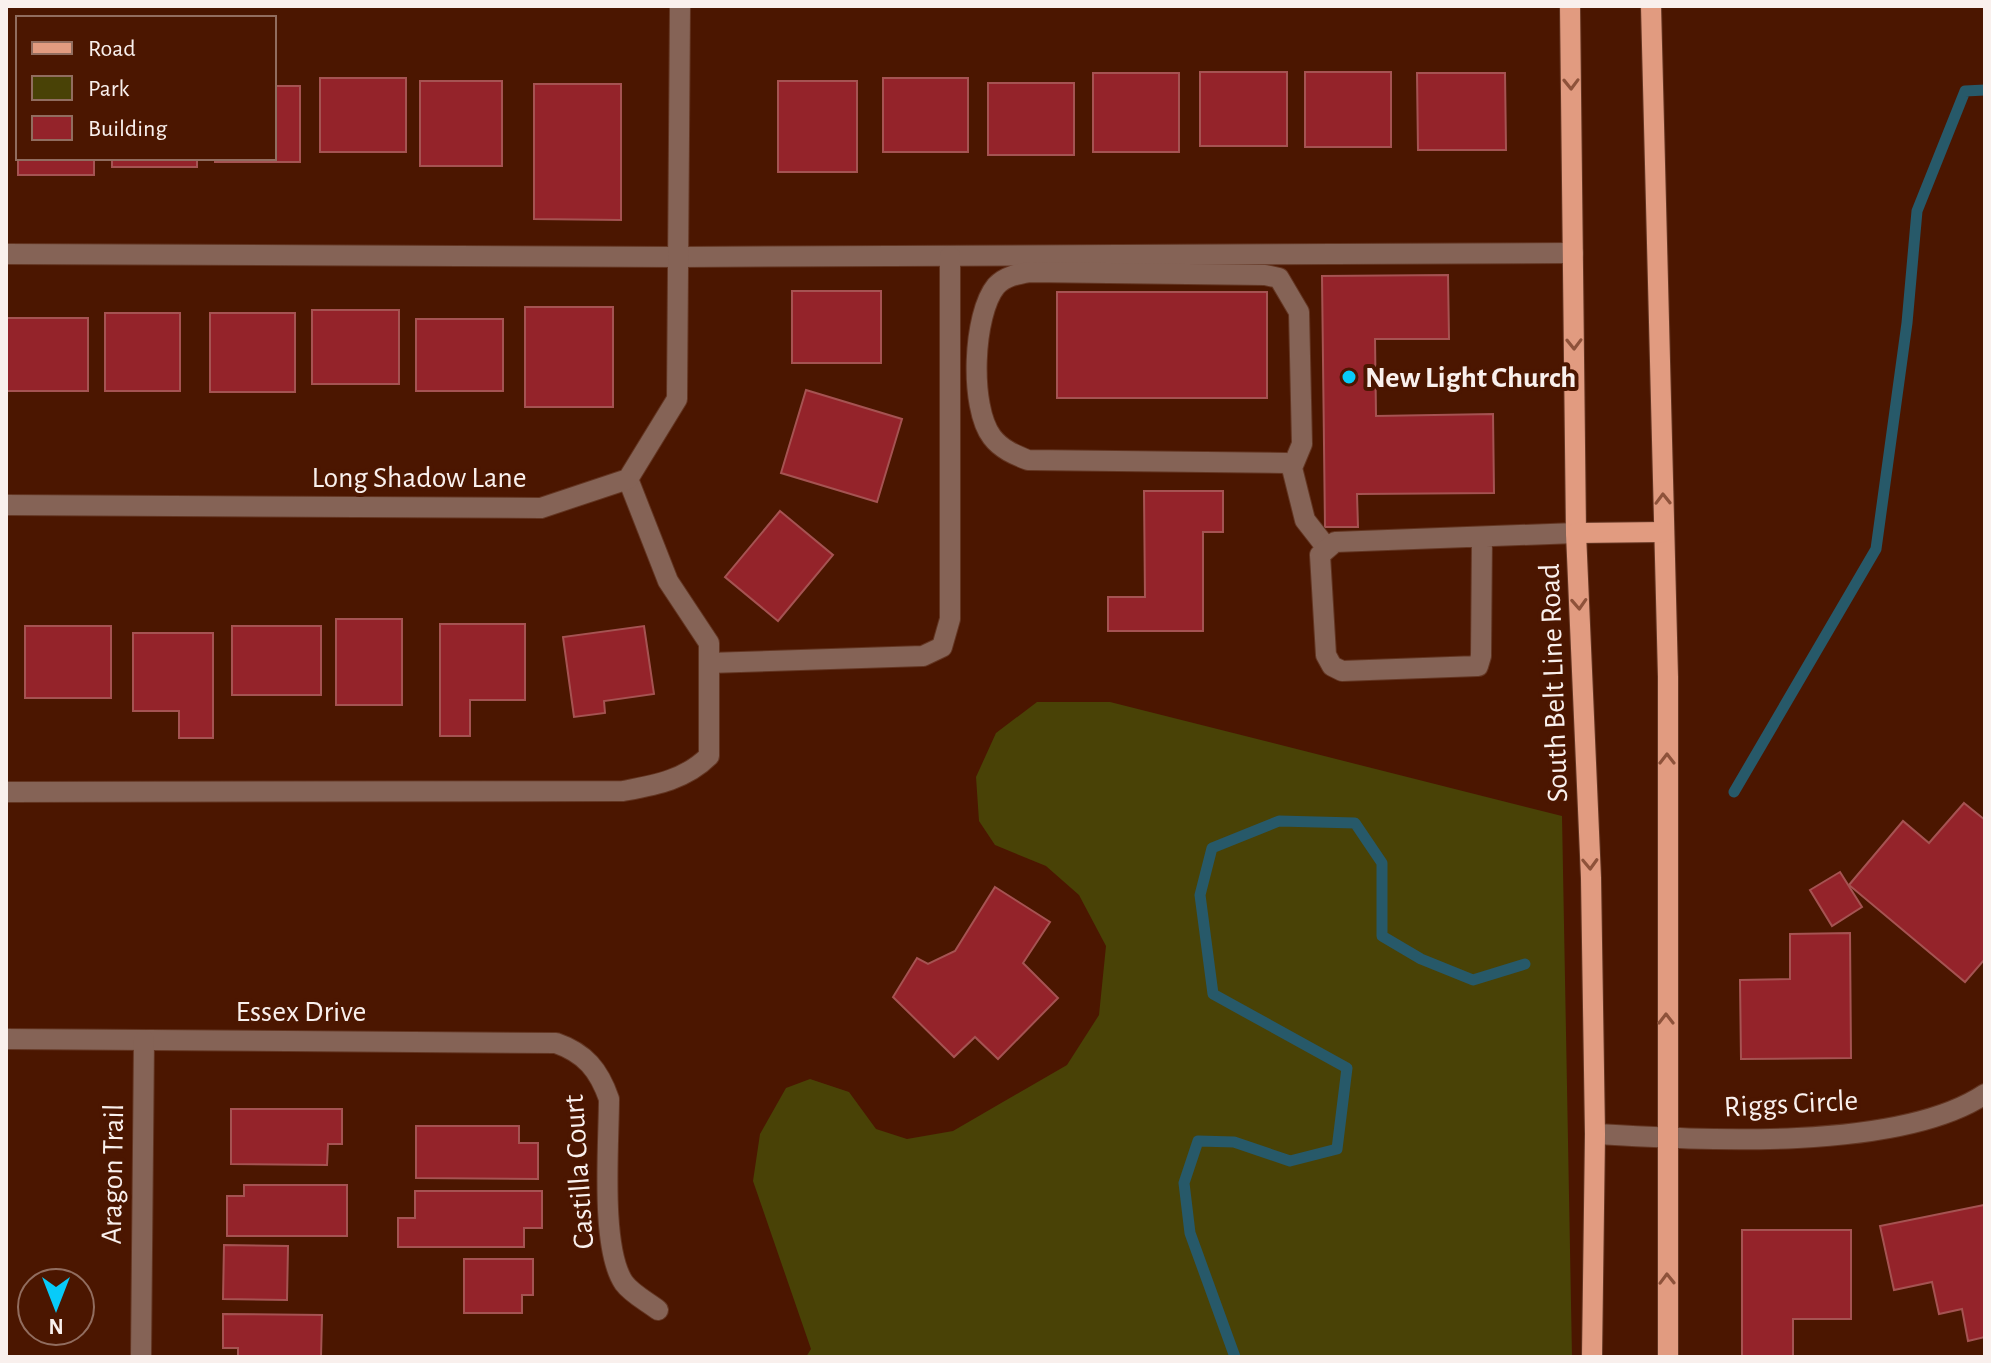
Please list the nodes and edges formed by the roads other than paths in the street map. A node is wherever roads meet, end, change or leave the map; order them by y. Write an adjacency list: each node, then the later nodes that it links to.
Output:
1 (680, 6): 7 (street)
2 (1570, 6): 4 (main road, South Belt Line Road, one-way to 4)
3 (1651, 6): 11 (main road, one-way to 3)
4 (1573, 253): 6 (street); 12 (main road, South Belt Line Road, one-way to 12)
5 (6, 254): 7 (street)
6 (950, 256): 7 (street); 15 (street)
7 (678, 257): 9 (street)
8 (1292, 468): 8 (street); 14 (street)
9 (628, 479): 10 (street, Long Shadow Lane); 15 (street)
10 (6, 505)
11 (1664, 532): 12 (main road); 22 (main road, one-way to 11)
12 (1576, 533): 13 (street); 21 (main road, South Belt Line Road, one-way to 21)
13 (1482, 537): 14 (street); 14 (street)
14 (1326, 547)
15 (709, 663): 16 (street)
16 (6, 792)
17 (6, 1039): 18 (street, Essex Drive)
18 (144, 1040): 19 (street, Essex Drive); 24 (street, Aragon Trail)
19 (590, 1062): 23 (street, Castilla Court)
20 (1985, 1094): 22 (street, Riggs Circle)
21 (1595, 1134): 22 (street, Riggs Circle); 25 (main road, South Belt Line Road)
22 (1665, 1138): 26 (main road, one-way to 22)
23 (658, 1310)
24 (141, 1357)
25 (1592, 1357)
26 (1668, 1357)

